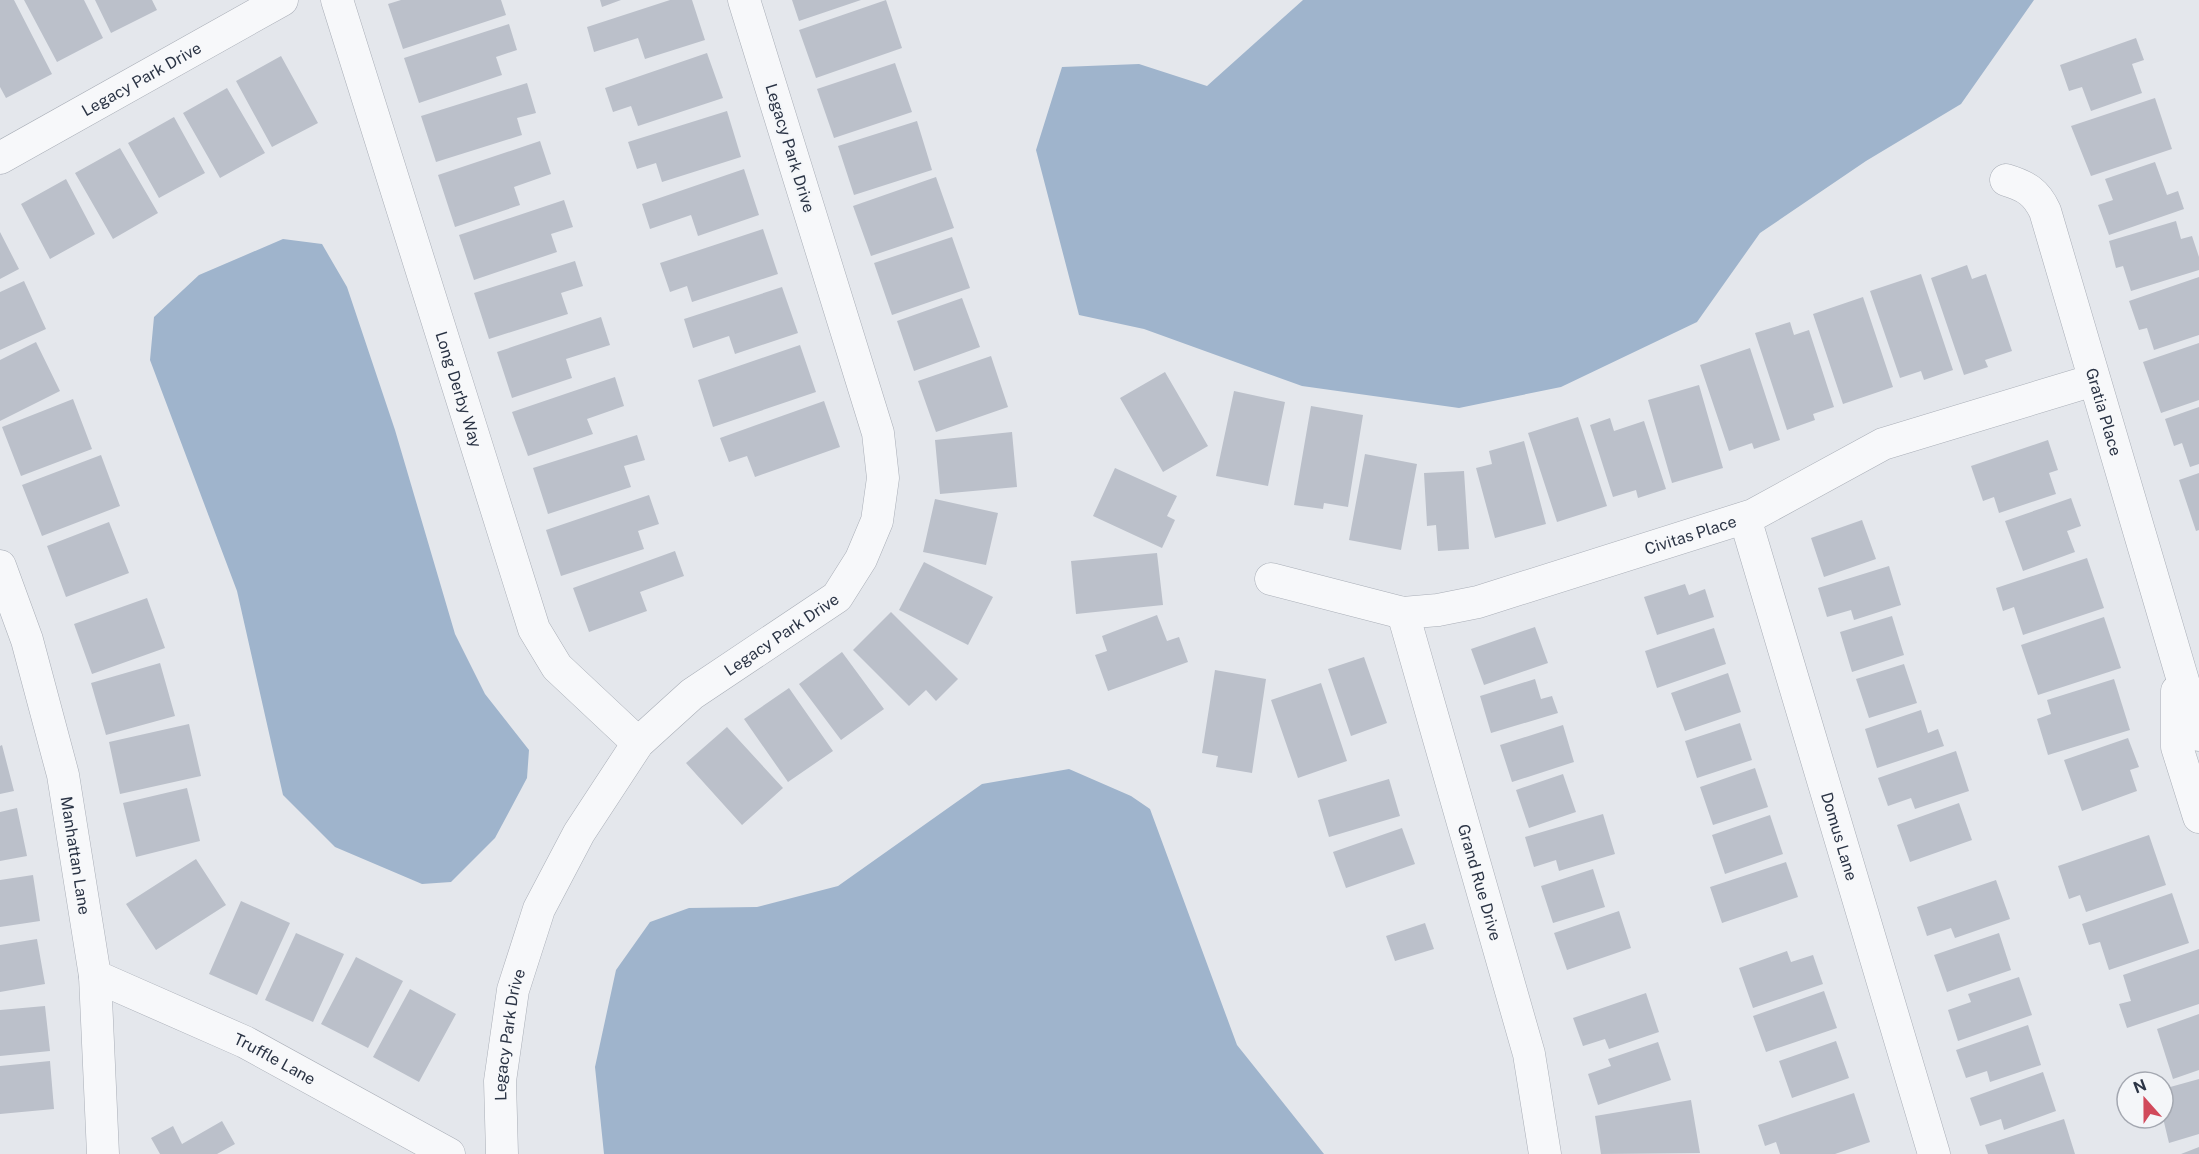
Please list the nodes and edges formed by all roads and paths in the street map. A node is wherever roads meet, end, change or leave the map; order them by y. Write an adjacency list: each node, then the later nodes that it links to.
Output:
1 (282, 0): 4 (street, Legacy Park Drive)
2 (337, 0): 13 (street, Long Derby Way)
3 (744, 0): 13 (street, Legacy Park Drive)
4 (0, 158)
5 (2006, 180): 6 (street, Gratia Place)
6 (2094, 380): 7 (street, Civitas Place); 11 (street, Gratia Place)
7 (1745, 518): 10 (street, Civitas Place); 20 (street, Domus Lane)
8 (0, 566): 15 (street, Manhattan Lane)
9 (1271, 579): 10 (street, Civitas Place)
10 (1403, 613): 19 (street, Grand Rue Drive)
11 (2178, 663): 12 (street, Gratia Place); 14 (street, Gratia Place)
12 (2199, 735)
13 (638, 743): 18 (street, Legacy Park Drive)
14 (2199, 817)
15 (95, 976): 16 (street, Manhattan Lane); 17 (street, Truffle Lane)
16 (104, 1154)
17 (449, 1154)
18 (502, 1154)
19 (1545, 1154)
20 (1934, 1154)

